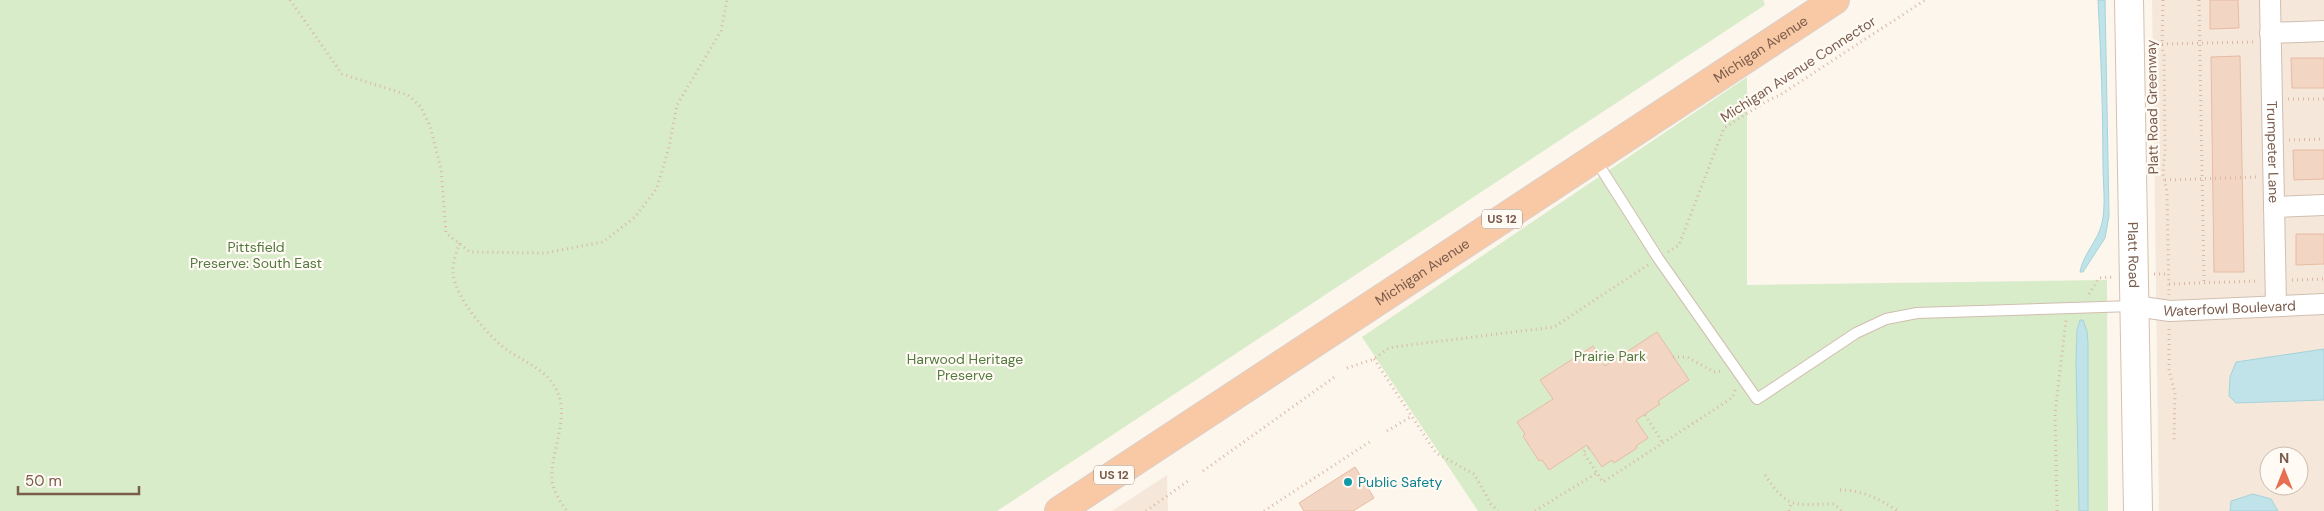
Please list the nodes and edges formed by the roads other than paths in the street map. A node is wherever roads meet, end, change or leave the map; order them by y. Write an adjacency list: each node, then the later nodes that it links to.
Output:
1 (1835, 0): 6 (highway, Michigan Avenue / US 12)
2 (2129, 0): 10 (main road, Platt Road)
3 (2270, 0): 5 (street, Trumpeter Lane)
4 (2324, 31): 5 (street)
5 (2270, 37): 7 (street, Trumpeter Lane)
6 (1594, 158): 10 (lane); 12 (highway, Michigan Avenue / US 12)
7 (2274, 206): 8 (street); 11 (street, Trumpeter Lane)
8 (2324, 206)
9 (2324, 304): 11 (street, Waterfowl Boulevard)
10 (2135, 306): 11 (street, Waterfowl Boulevard); 13 (main road, Platt Road)
11 (2276, 306)
12 (1059, 511)
13 (2138, 511)

